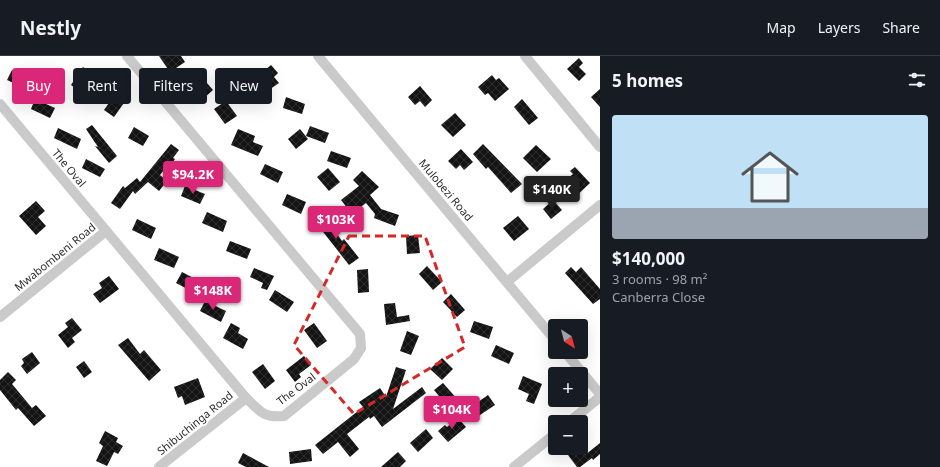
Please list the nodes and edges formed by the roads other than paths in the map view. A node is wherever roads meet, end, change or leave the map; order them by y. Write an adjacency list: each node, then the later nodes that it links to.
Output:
1 (128, 56): 14 (street, The Oval)
2 (318, 56): 8 (street, Mulobezi Road)
3 (524, 56): 5 (street)
4 (0, 104): 7 (street, The Oval)
5 (600, 147)
6 (600, 205): 8 (street)
7 (106, 231): 9 (street, Mwabombeni Road); 14 (street, The Oval)
8 (507, 282): 10 (street, Mulobezi Road)
9 (0, 317)
10 (548, 332)
11 (571, 359): 12 (street)
12 (600, 394)
13 (600, 397): 15 (street)
14 (246, 398): 17 (street, Shibuchinga Road)
15 (578, 415)
16 (548, 440): 18 (street)
17 (159, 467)
18 (514, 467)

